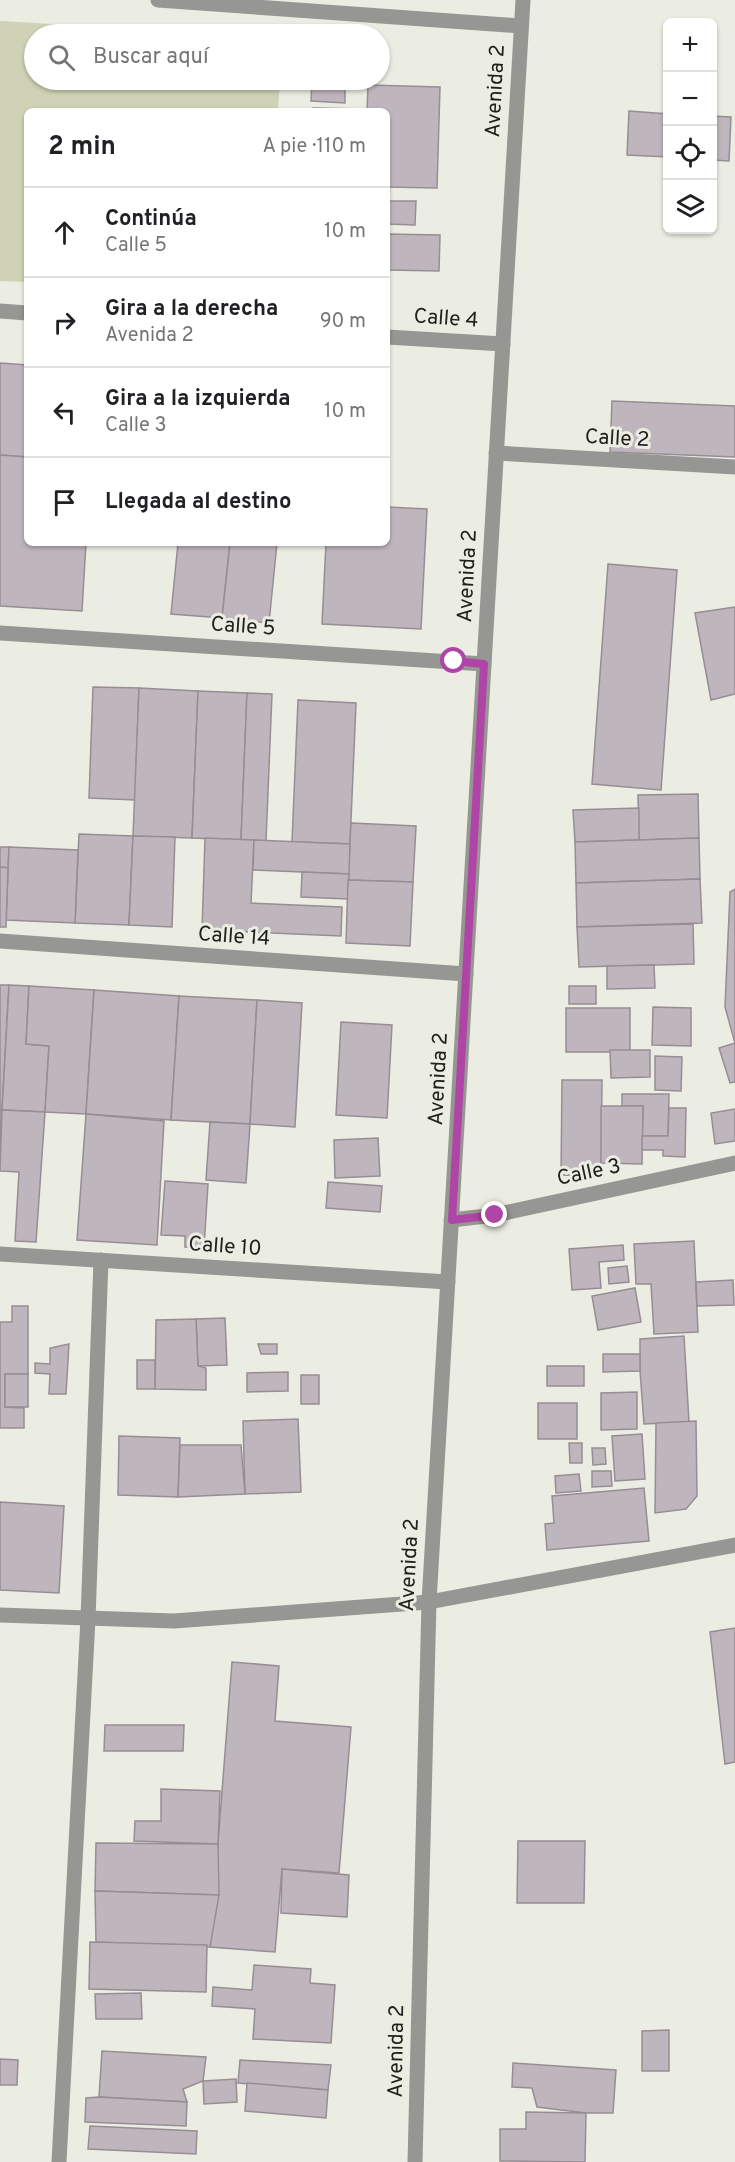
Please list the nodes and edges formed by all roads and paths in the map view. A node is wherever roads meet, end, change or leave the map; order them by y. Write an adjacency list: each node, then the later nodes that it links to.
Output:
1 (158, 0): 3 (street)
2 (523, 0): 3 (street, Avenida 2)
3 (521, 26): 7 (street, Avenida 2)
4 (0, 311): 5 (street)
5 (24, 313)
6 (390, 337): 7 (street, Calle 4)
7 (503, 344): 8 (street, Avenida 2)
8 (496, 453): 9 (street, Calle 2); 11 (street, Avenida 2)
9 (735, 466)
10 (0, 633): 11 (street, Calle 5)
11 (484, 664): 13 (street, Avenida 2)
12 (0, 942): 13 (street, Calle 14)
13 (466, 974): 15 (street, Avenida 2)
14 (735, 1163): 15 (street, Calle 3)
15 (452, 1220): 18 (street, Avenida 2)
16 (0, 1254): 17 (street, Calle 10)
17 (101, 1260): 18 (street, Calle 10); 22 (street)
18 (447, 1282): 20 (street, Avenida 2)
19 (735, 1545): 20 (street)
20 (429, 1602): 22 (street); 24 (street, Avenida 2)
21 (0, 1615): 22 (street)
22 (88, 1619): 23 (street)
23 (59, 2162)
24 (415, 2162)

